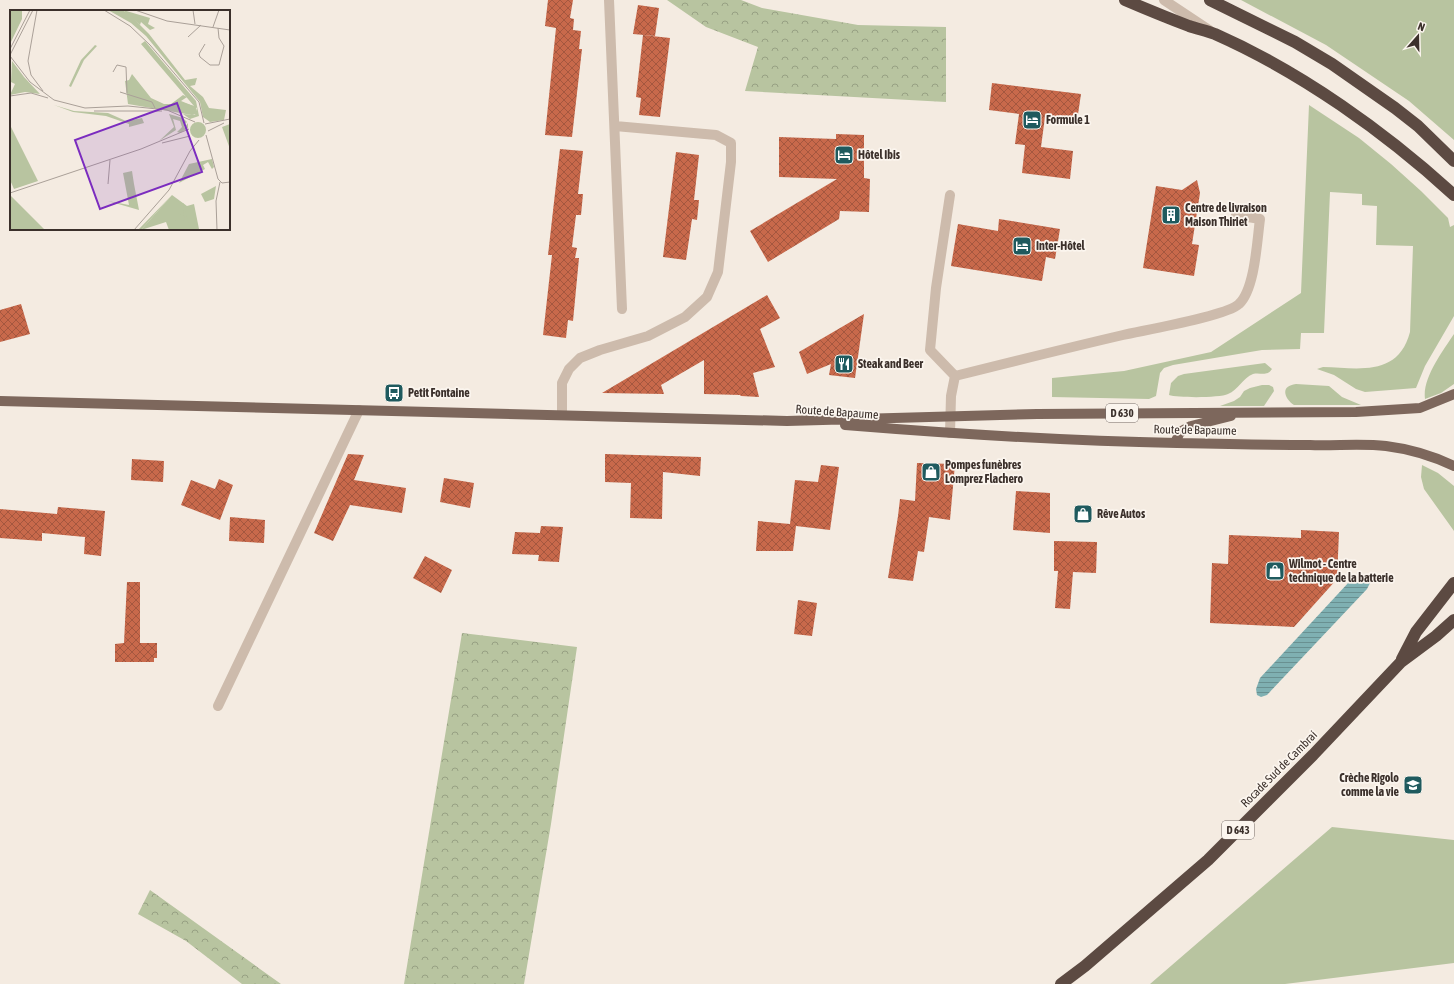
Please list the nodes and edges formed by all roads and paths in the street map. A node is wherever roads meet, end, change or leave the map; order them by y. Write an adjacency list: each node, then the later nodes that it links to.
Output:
1 (609, 0): 6 (street)
2 (1124, 0): 5 (highway)
3 (1164, 0): 5 (street)
4 (1210, 0): 7 (highway)
5 (1214, 34): 8 (highway)
6 (615, 126): 11 (street); 17 (street)
7 (1454, 161)
8 (1454, 195)
9 (950, 196): 12 (street)
10 (1236, 215): 12 (street)
11 (622, 309)
12 (955, 376): 18 (street)
13 (1454, 394): 16 (main road, Route de Bapaume / D 630)
14 (0, 400): 15 (main road, D 630)
15 (359, 410): 17 (main road, D 630); 26 (street)
16 (1248, 412): 18 (main road, Route de Bapaume / D 630); 21 (main road)
17 (562, 416): 19 (main road, D 630)
18 (950, 418): 19 (main road, Route de Bapaume / D 630); 20 (street)
19 (787, 421): 20 (main road, Route de Bapaume / D 630)
20 (950, 433): 21 (main road, Route de Bapaume / D 630)
21 (1175, 443): 22 (main road, Route de Bapaume / D 630)
22 (1454, 466)
23 (1454, 583): 25 (highway, Rocade Sud de Cambrai / D 643)
24 (1454, 620): 25 (highway, Rocade Sud de Cambrai / D 643)
25 (1401, 662): 27 (highway, Rocade Sud de Cambrai / D 643)
26 (218, 706)
27 (1061, 984)

